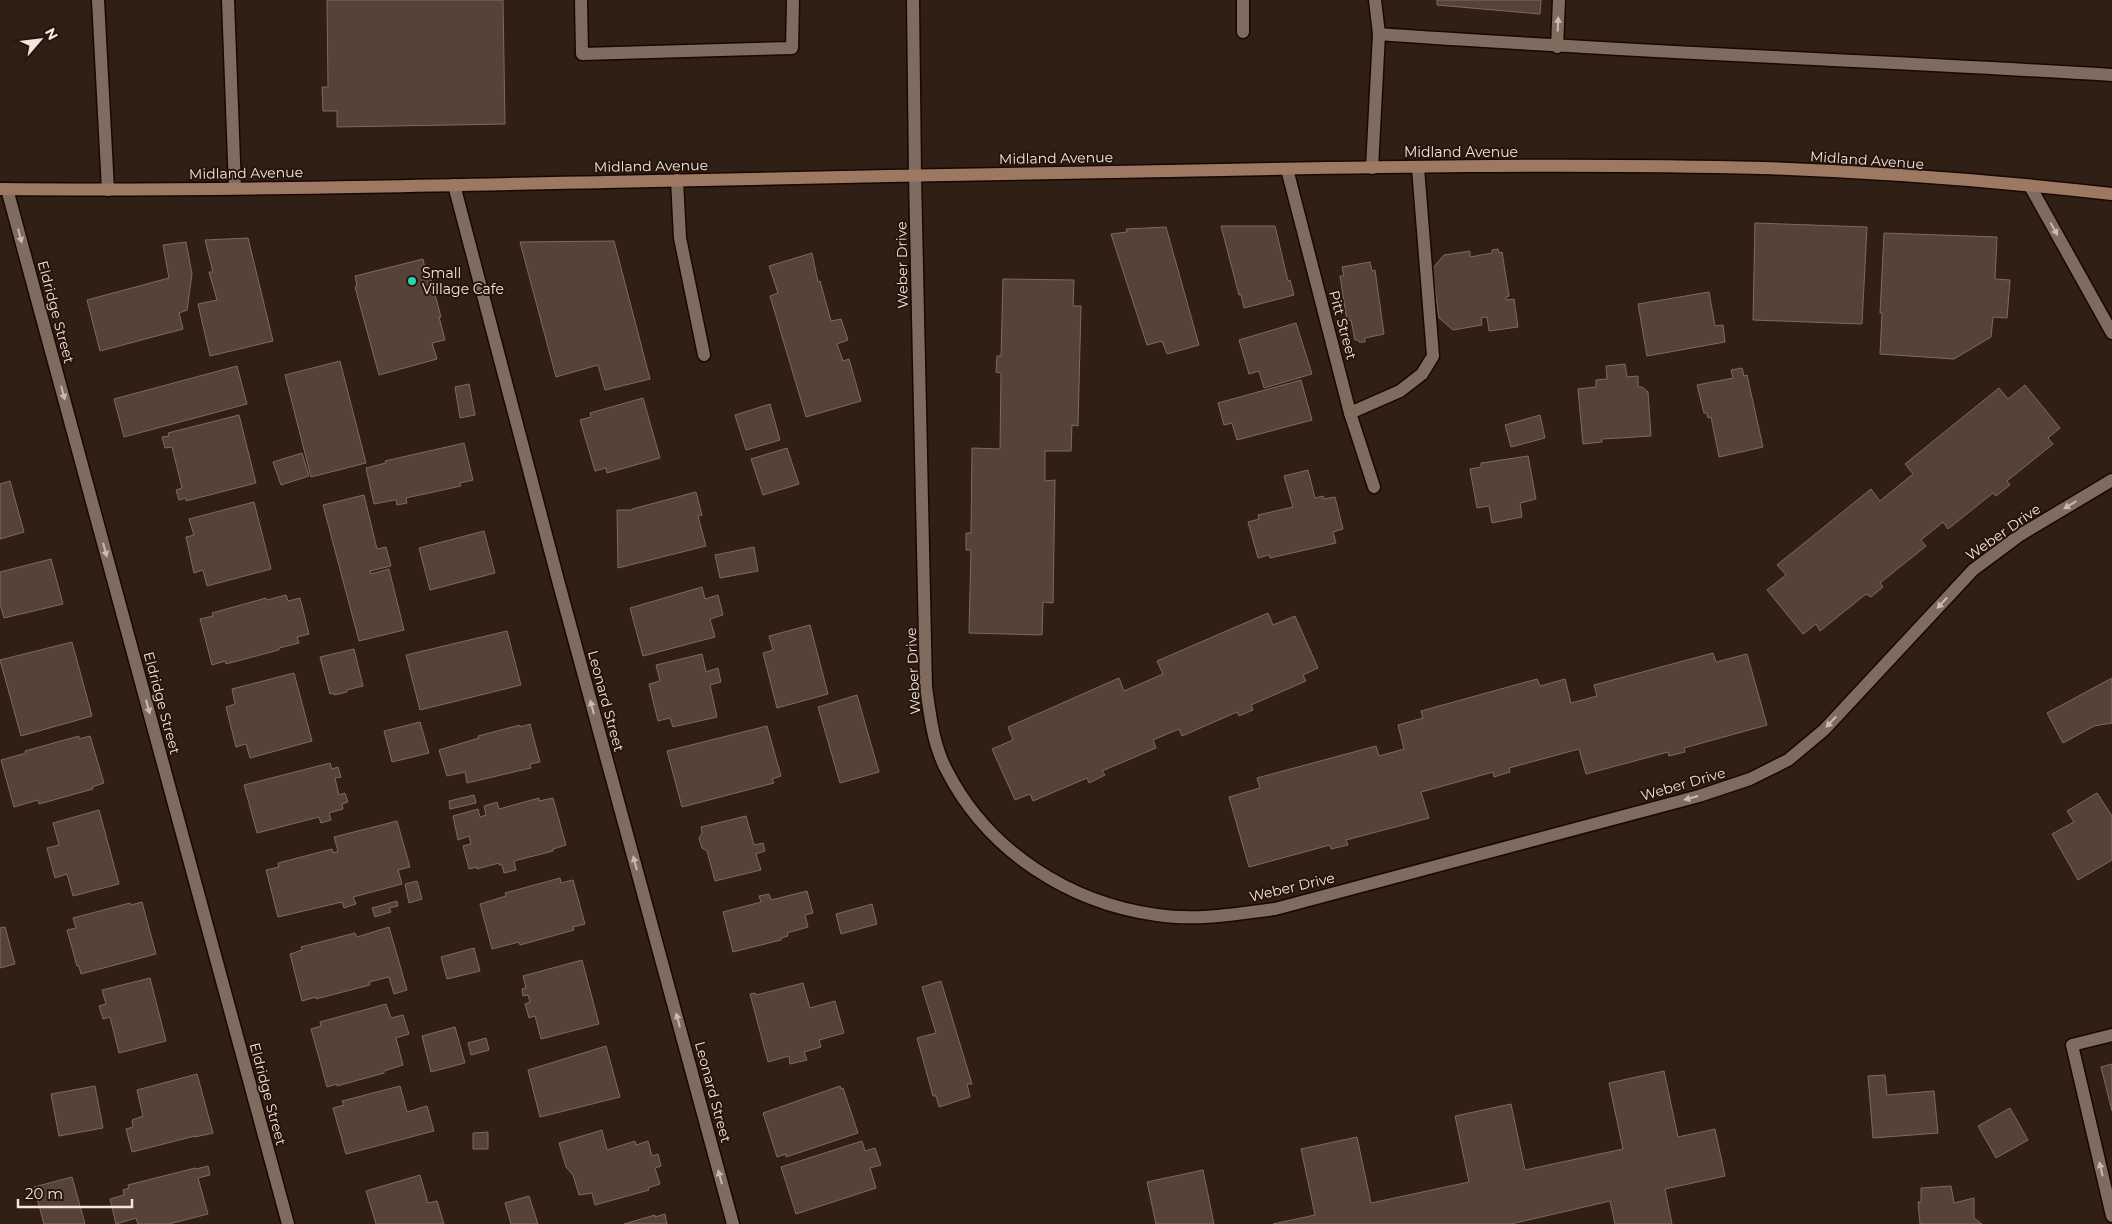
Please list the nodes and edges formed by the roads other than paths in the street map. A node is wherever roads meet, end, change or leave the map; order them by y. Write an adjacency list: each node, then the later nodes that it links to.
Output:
1 (98, 0): 22 (street)
2 (228, 0): 20 (street)
3 (581, 0): 4 (street)
4 (793, 0)
5 (913, 0): 16 (street, Weber Drive)
6 (1242, 0): 9 (street)
7 (1376, 0): 10 (street)
8 (1559, 0): 11 (street, one-way to 8)
9 (1243, 32)
10 (1379, 34): 11 (street); 14 (street)
11 (1557, 47): 12 (street)
12 (2112, 75)
13 (1287, 168): 14 (street, Midland Avenue); 16 (street, Midland Avenue); 26 (street, Pitt Street)
14 (1372, 168): 15 (street, Midland Avenue)
15 (1418, 168): 19 (street, Midland Avenue); 26 (street)
16 (915, 176): 17 (street, Midland Avenue); 27 (street, Weber Drive, one-way to 16)
17 (677, 180): 18 (street, Midland Avenue); 25 (street)
18 (454, 185): 20 (street, Midland Avenue); 32 (street, Leonard Street, one-way to 18)
19 (2030, 186): 23 (street, Midland Avenue); 24 (street, one-way to 24)
20 (236, 188): 22 (street, Midland Avenue)
21 (4, 189): 22 (street, Midland Avenue); 31 (street, Eldridge Street, one-way to 31)
22 (108, 190)
23 (2112, 194)
24 (2112, 333)
25 (704, 355)
26 (1350, 413): 28 (street, Pitt Street)
27 (2112, 480)
28 (1374, 487)
29 (2112, 1035): 30 (street, one-way to 29)
30 (2112, 1216)
31 (288, 1224)
32 (733, 1224)

